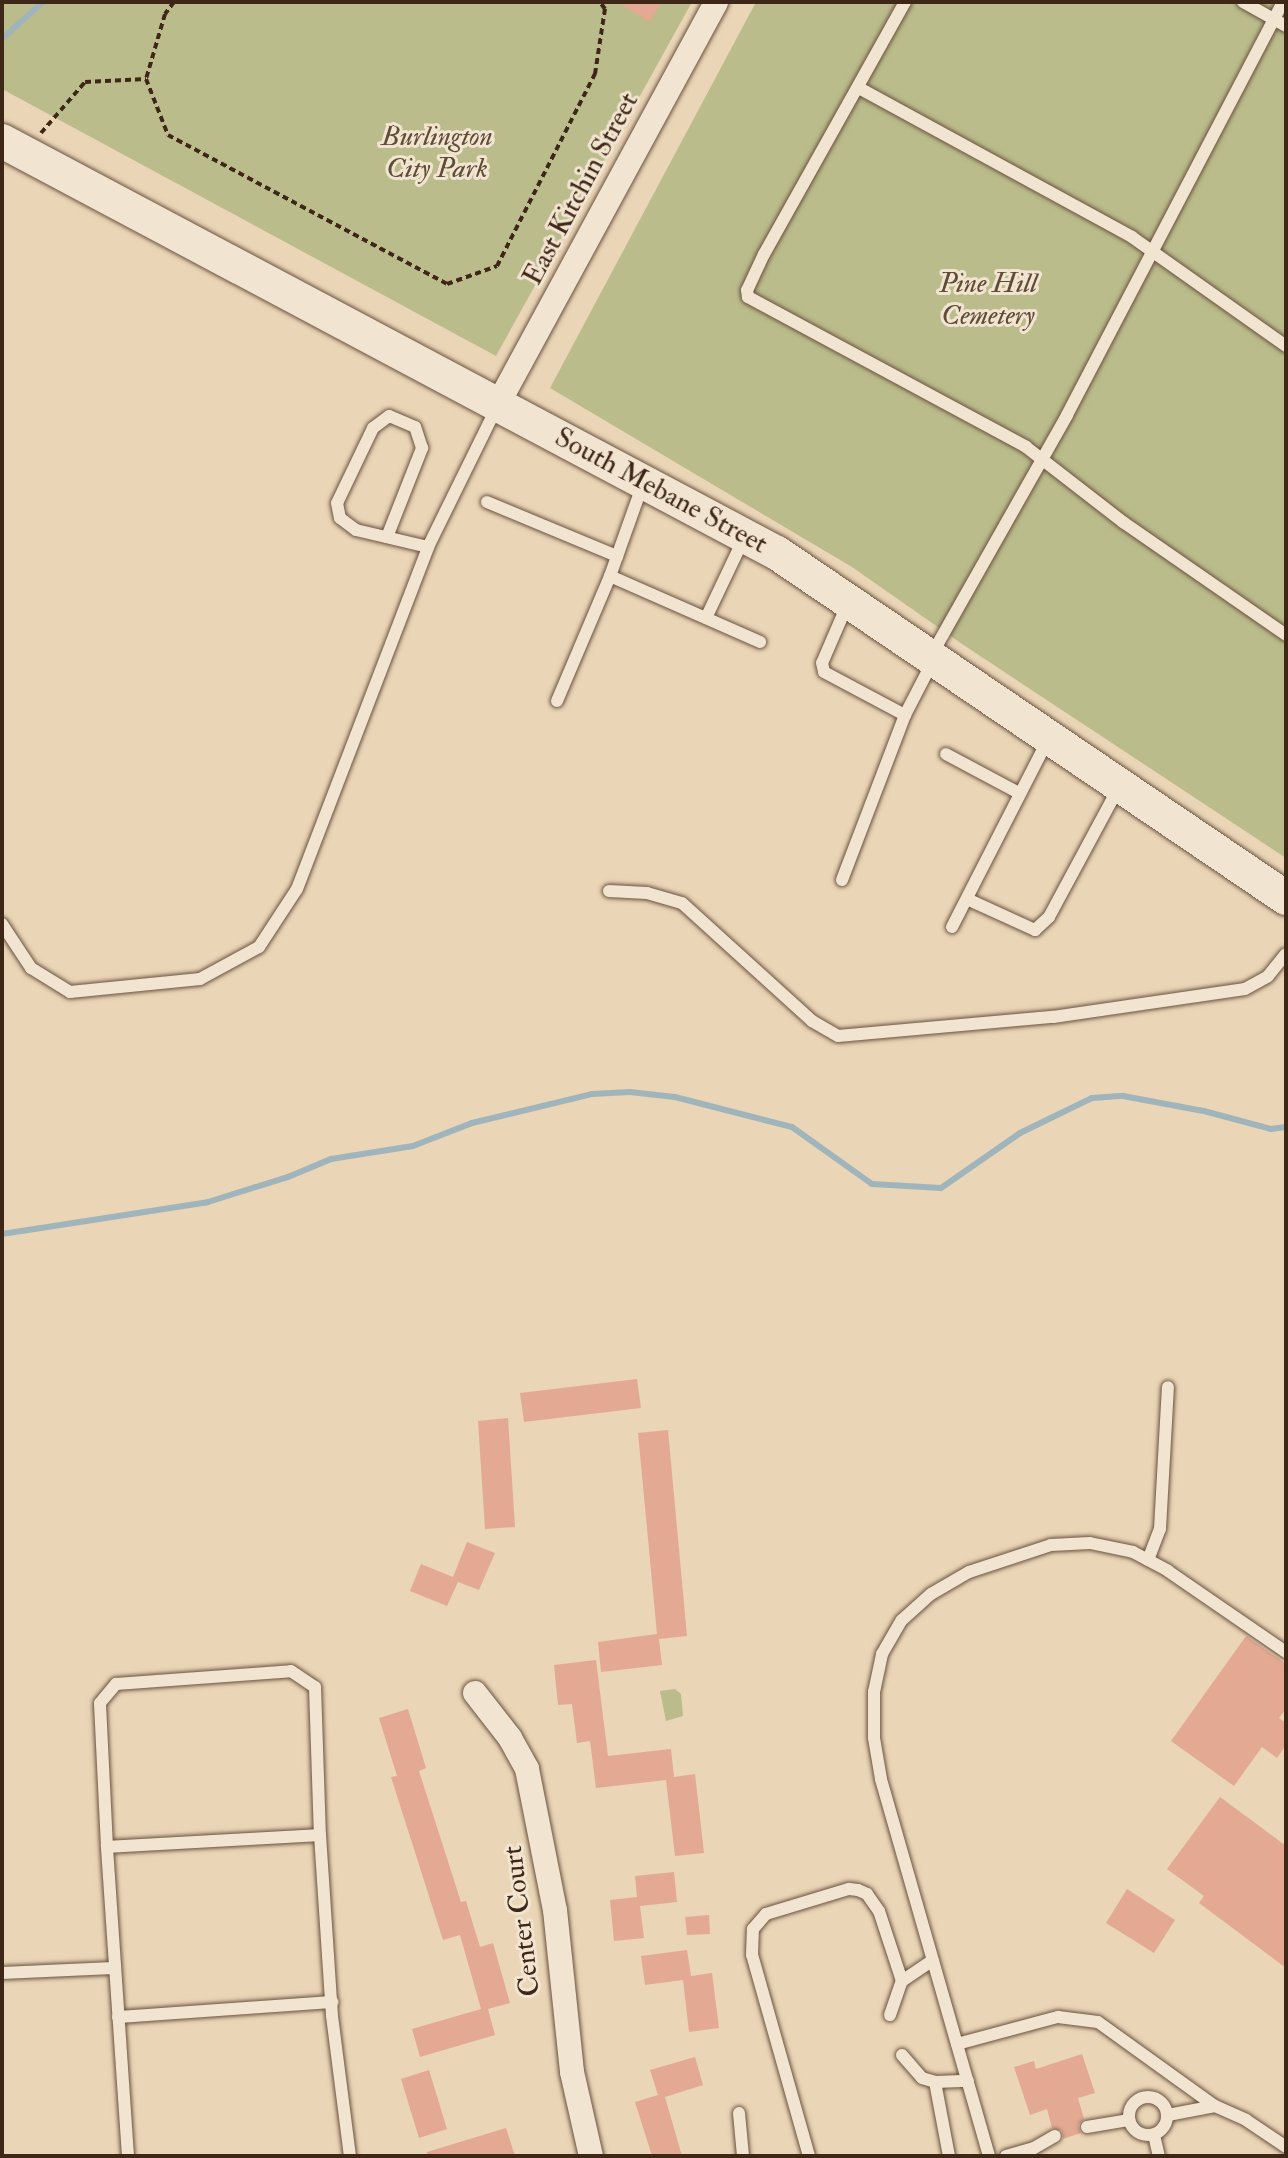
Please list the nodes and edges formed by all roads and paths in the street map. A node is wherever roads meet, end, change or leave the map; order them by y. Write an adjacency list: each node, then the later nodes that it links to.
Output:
1 (174, 2): 9 (path)
2 (600, 2): 9 (path)
3 (716, 2): 15 (street, East Kitchin Street)
4 (905, 2): 10 (lane)
5 (1243, 2): 7 (lane)
6 (1283, 2): 7 (lane)
7 (1274, 18): 8 (lane); 13 (lane)
8 (1286, 26)
9 (146, 79): 11 (path)
10 (859, 88): 13 (lane); 16 (lane)
11 (41, 133)
12 (2, 141): 15 (street, South Mebane Street)
13 (1150, 251): 14 (lane); 16 (lane)
14 (1286, 346)
15 (498, 404): 17 (street, South Mebane Street); 21 (lane)
16 (1041, 458): 26 (lane); 28 (lane)
17 (644, 481): 19 (street, South Mebane Street); 22 (lane)
18 (487, 502): 22 (lane)
19 (745, 535): 24 (street, South Mebane Street); 25 (lane)
20 (387, 537): 20 (lane); 21 (lane)
21 (428, 547): 42 (lane)
22 (617, 556): 23 (lane)
23 (610, 576): 25 (lane); 29 (lane)
24 (849, 600): 28 (street, South Mebane Street); 30 (lane)
25 (706, 618): 27 (lane)
26 (1286, 635)
27 (760, 642)
28 (934, 656): 30 (lane); 31 (street, South Mebane Street)
29 (557, 701)
30 (905, 715): 35 (lane)
31 (1050, 736): 33 (street, South Mebane Street); 34 (lane)
32 (946, 754): 34 (lane)
33 (1120, 784): 37 (street, South Mebane Street); 38 (lane)
34 (1019, 793): 38 (lane)
35 (842, 880)
36 (609, 891): 43 (lane)
37 (1286, 898)
38 (967, 899): 40 (lane)
39 (2, 924): 42 (lane)
40 (952, 927)
41 (2, 948): 42 (lane)
42 (18, 948)
43 (1286, 954)
44 (1168, 1387): 45 (lane)
45 (1148, 1560): 46 (lane); 50 (lane)
46 (1286, 1652)
47 (475, 1693): 72 (street, Center Court)
48 (320, 1835): 49 (lane); 49 (lane); 54 (lane)
49 (107, 1847): 51 (lane)
50 (933, 1960): 53 (lane); 57 (lane)
51 (113, 1968): 52 (lane); 56 (lane)
52 (2, 1973)
53 (902, 1981): 55 (lane); 74 (lane)
54 (332, 2002): 56 (lane); 71 (lane)
55 (890, 2015)
56 (118, 2017): 70 (lane)
57 (957, 2044): 59 (lane); 61 (lane)
58 (902, 2055): 60 (lane)
59 (968, 2081): 60 (lane); 76 (lane)
60 (935, 2082): 75 (lane)
61 (1215, 2106): 63 (lane); 68 (lane)
62 (739, 2113): 73 (lane)
63 (1168, 2115): 64 (lane); 66 (lane)
64 (1129, 2120): 65 (lane); 66 (lane)
65 (1087, 2127)
66 (1154, 2135): 78 (lane)
67 (1055, 2136): 69 (lane)
68 (1286, 2147)
69 (1035, 2152): 77 (lane)
70 (128, 2156)
71 (350, 2156)
72 (591, 2156)
73 (743, 2156)
74 (809, 2156)
75 (949, 2156)
76 (989, 2156)
77 (1006, 2156)
78 (1159, 2156)

